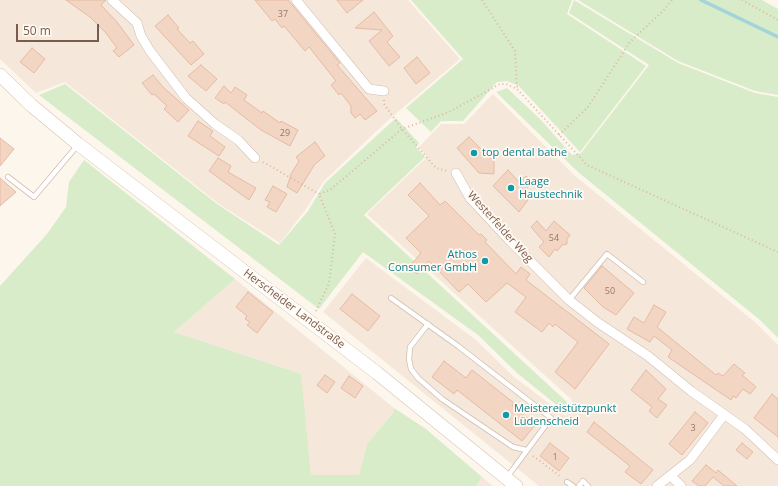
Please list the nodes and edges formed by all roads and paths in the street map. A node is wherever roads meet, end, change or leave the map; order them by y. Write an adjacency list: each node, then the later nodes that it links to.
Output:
1 (112, 0): 13 (street)
2 (296, 0): 9 (street)
3 (482, 0): 8 (path)
4 (672, 0): 11 (path)
5 (742, 0): 6 (path)
6 (778, 20)
7 (0, 75): 12 (main road, Herscheider Landstraße)
8 (517, 89): 10 (path); 11 (path)
9 (384, 91): 10 (path)
10 (402, 129): 14 (path); 16 (path)
11 (559, 135): 17 (path)
12 (78, 144): 15 (lane); 21 (main road, Herscheider Landstraße)
13 (255, 158): 16 (path)
14 (456, 173): 20 (street, Westerfelder Weg)
15 (8, 177)
16 (319, 194): 21 (path)
17 (778, 252)
18 (643, 282): 20 (lane)
19 (391, 298): 22 (lane, Herscheider Landstraße)
20 (569, 300): 23 (street, Westerfelder Weg)
21 (312, 323): 27 (main road, Herscheider Landstraße)
22 (428, 324): 24 (lane); 24 (lane, Herscheider Landstraße)
23 (724, 416): 25 (street, Westerfelder Weg); 26 (street)
24 (526, 450): 27 (lane, Herscheider Landstraße); 28 (path)
25 (778, 460)
26 (671, 476): 32 (street); 33 (street)
27 (512, 482)
28 (567, 482): 29 (lane)
29 (573, 486)
30 (580, 486): 31 (lane)
31 (588, 486)
32 (657, 486)
33 (681, 486)

